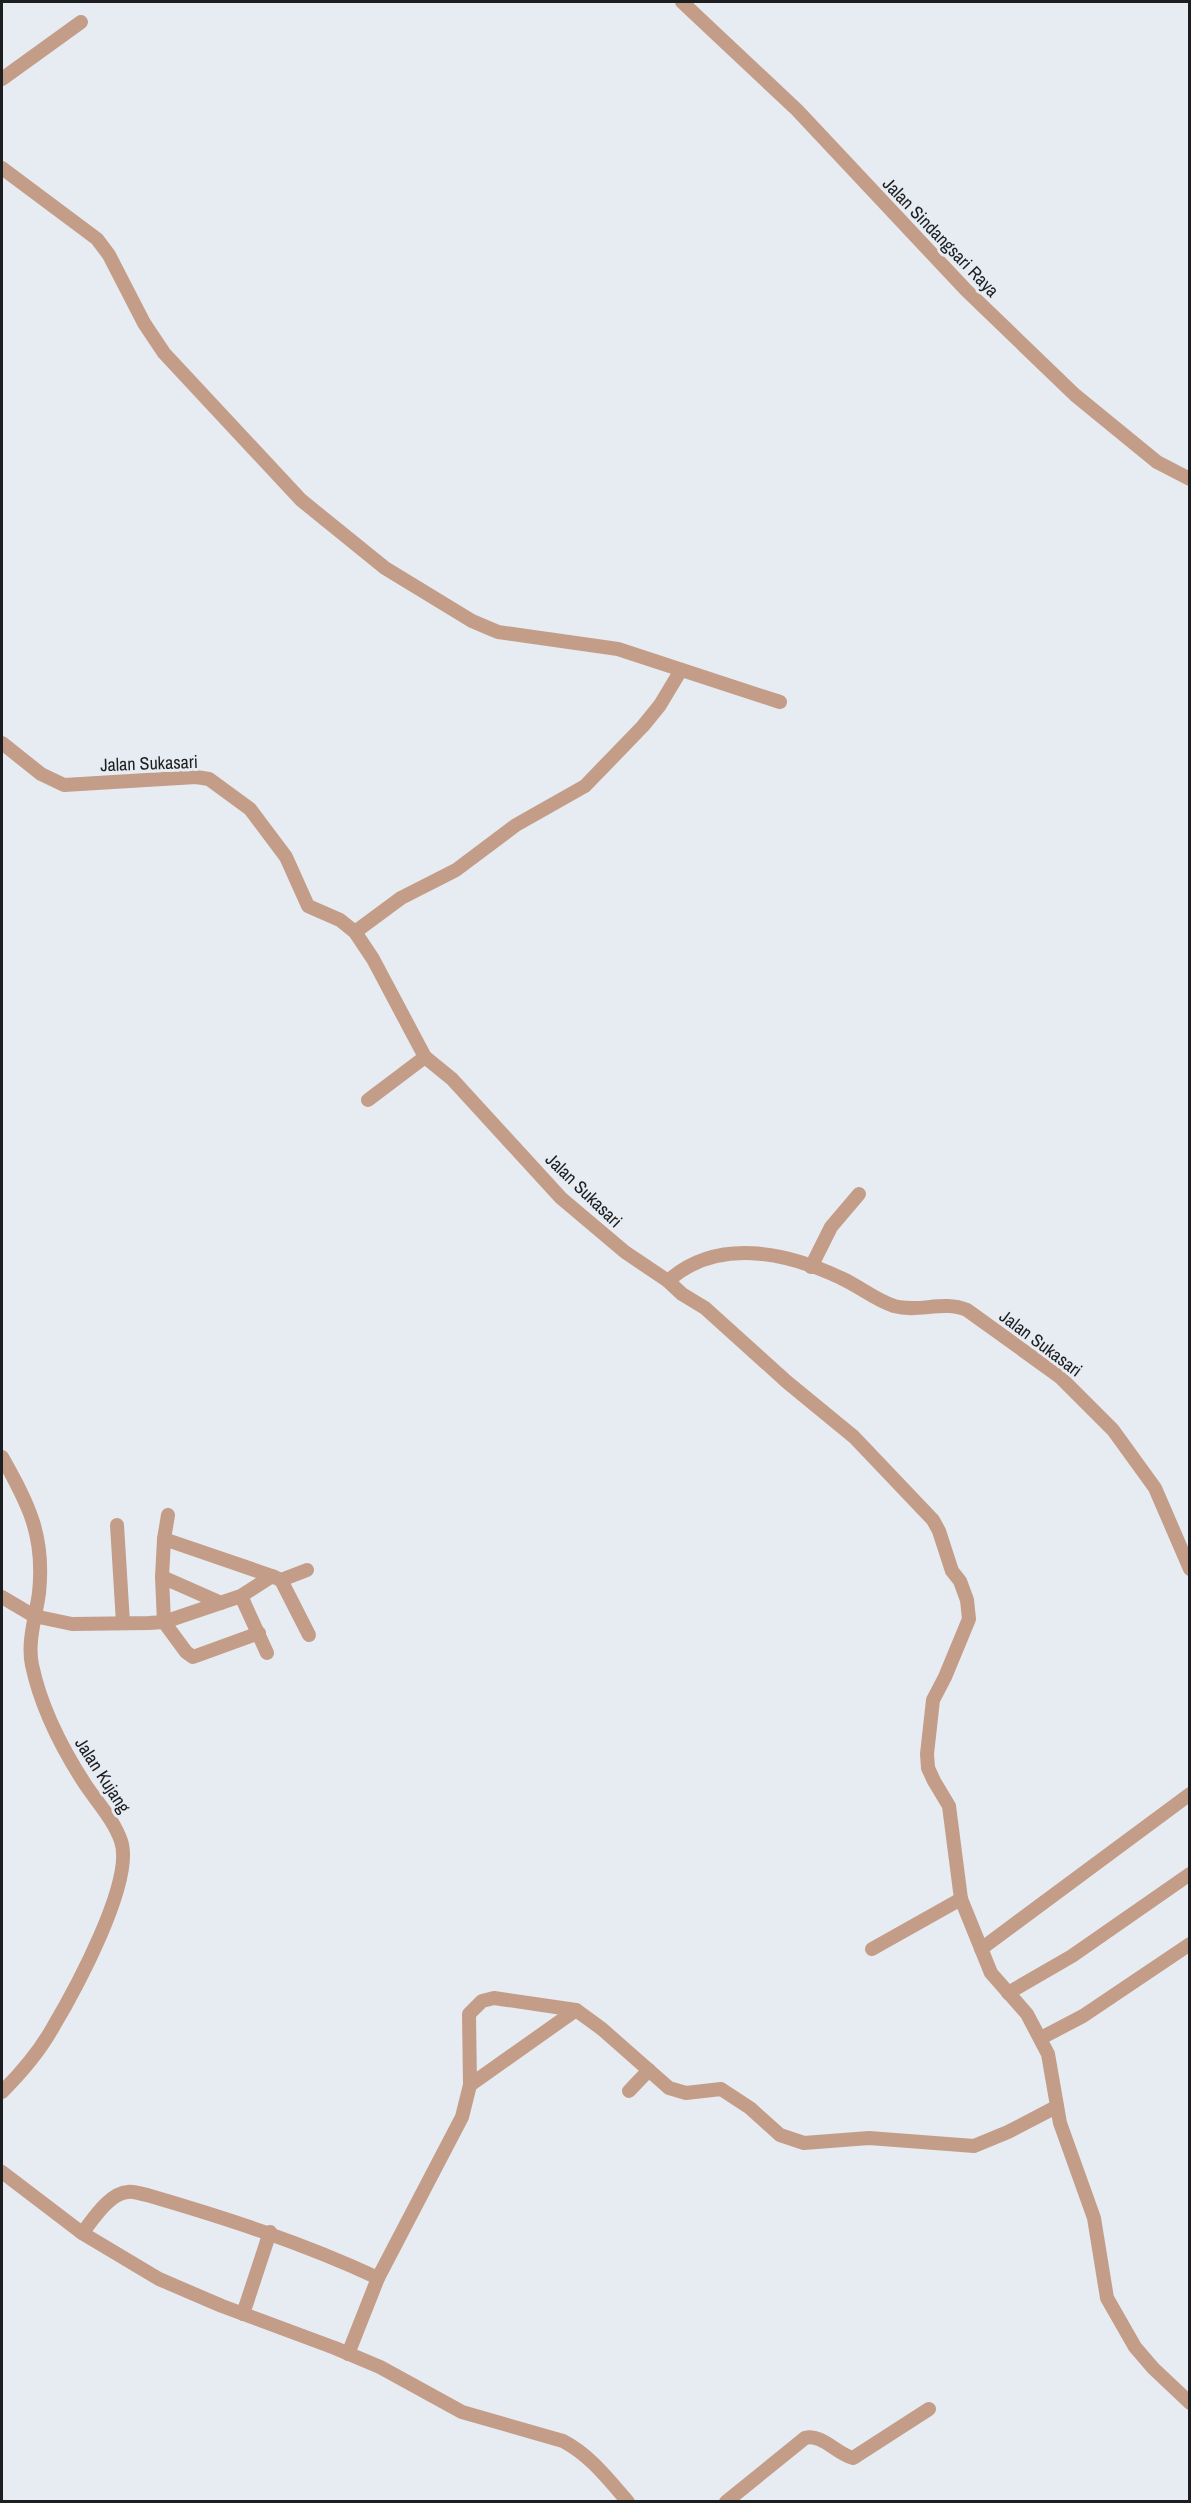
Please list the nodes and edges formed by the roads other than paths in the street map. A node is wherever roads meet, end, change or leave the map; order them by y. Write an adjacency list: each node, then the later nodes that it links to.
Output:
1 (682, 2): 5 (street, Jalan Sindangsari Raya)
2 (81, 22): 3 (street)
3 (2, 79)
4 (2, 168): 6 (street)
5 (1190, 479)
6 (681, 670): 7 (street); 9 (street)
7 (780, 702)
8 (2, 743): 9 (street, Jalan Sukasari)
9 (355, 932): 10 (street, Jalan Sukasari)
10 (425, 1057): 11 (street); 14 (street, Jalan Sukasari)
11 (368, 1100)
12 (859, 1194): 13 (street)
13 (811, 1267): 14 (street, Jalan Sukasari); 19 (street, Jalan Sukasari)
14 (668, 1281): 34 (street)
15 (2, 1457): 26 (street, Jalan Kujang)
16 (168, 1515): 18 (street)
17 (117, 1525): 28 (street)
18 (164, 1539): 21 (street); 22 (street)
19 (1190, 1569)
20 (306, 1570): 22 (street)
21 (162, 1577): 25 (street); 27 (street)
22 (277, 1578): 23 (street); 30 (street)
23 (241, 1596): 25 (street); 29 (street)
24 (2, 1597): 26 (street)
25 (221, 1603): 27 (street)
26 (34, 1616): 28 (street); 44 (street, Jalan Kujang)
27 (164, 1622): 28 (street); 29 (street)
28 (123, 1623)
29 (259, 1633): 31 (street)
30 (309, 1635)
31 (267, 1653)
32 (1190, 1794): 36 (street)
33 (1190, 1874): 38 (street)
34 (961, 1899): 36 (street); 37 (street)
35 (1190, 1944): 40 (street)
36 (981, 1948): 38 (street)
37 (872, 1949)
38 (1008, 1993): 40 (street)
39 (576, 2010): 41 (street); 42 (street); 42 (street)
40 (1041, 2038): 45 (street)
41 (649, 2070): 43 (street); 45 (street)
42 (470, 2085): 49 (street)
43 (629, 2091)
44 (2, 2092)
45 (1056, 2107): 52 (street)
46 (2, 2172): 48 (street)
47 (270, 2232): 48 (street); 49 (street); 50 (street)
48 (82, 2233): 50 (street)
49 (378, 2278): 51 (street)
50 (243, 2314): 51 (street)
51 (348, 2354): 54 (street)
52 (1190, 2403)
53 (929, 2409): 55 (street)
54 (628, 2502)
55 (726, 2502)

